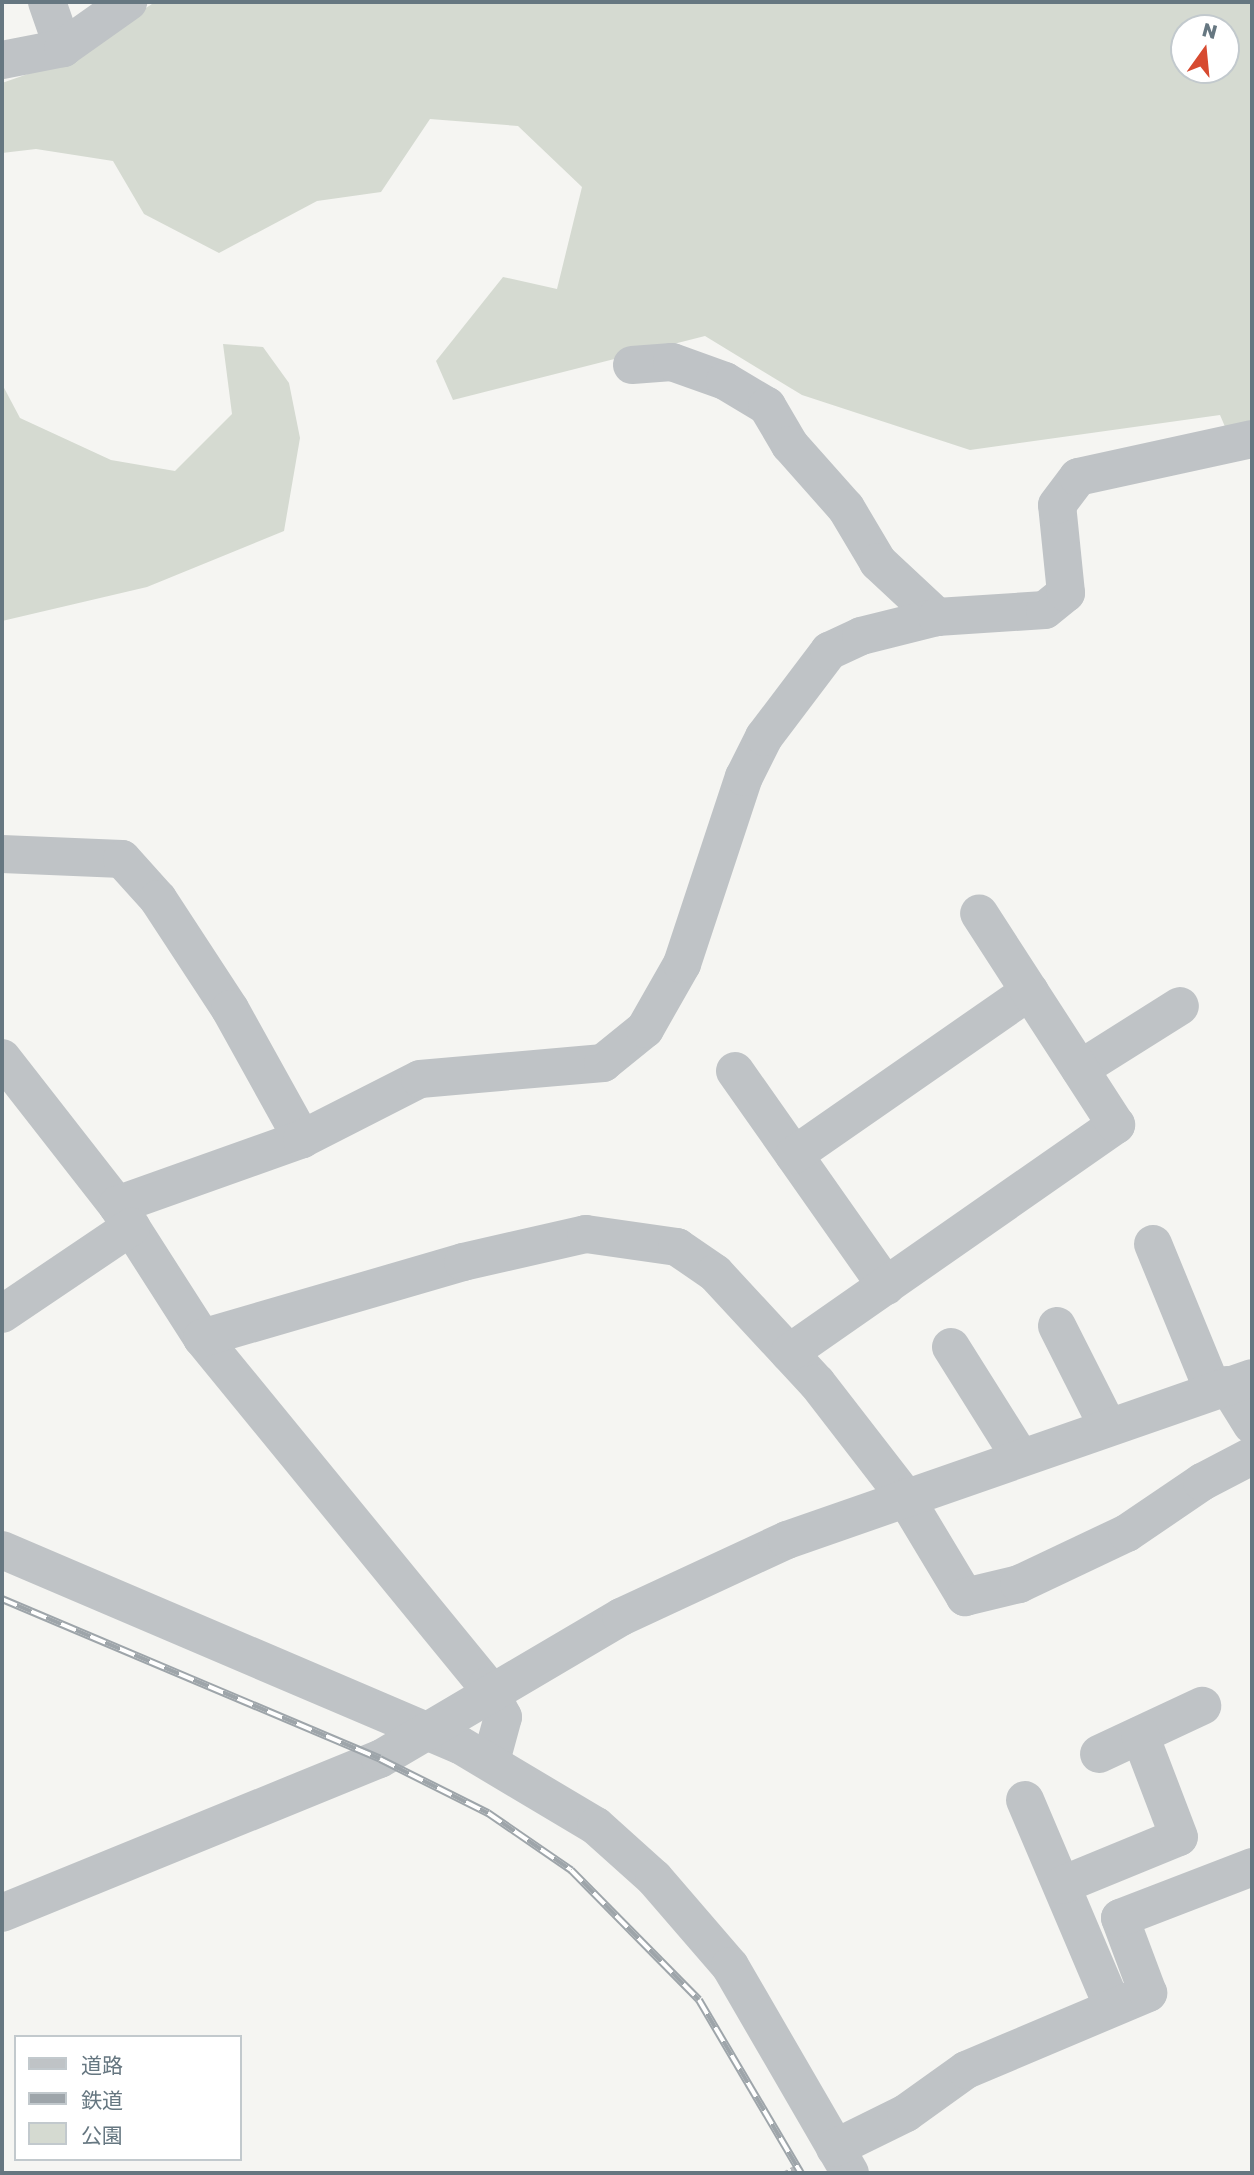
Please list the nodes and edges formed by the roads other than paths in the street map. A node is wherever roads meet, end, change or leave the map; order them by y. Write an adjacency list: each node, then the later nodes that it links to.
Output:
1 (47, 2): 3 (street)
2 (128, 2): 3 (street)
3 (63, 48): 4 (street)
4 (2, 60)
5 (632, 365): 7 (street)
6 (1252, 439): 7 (street)
7 (937, 617): 15 (street)
8 (2, 854): 15 (street)
9 (979, 913): 10 (street)
10 (1030, 991): 13 (street); 16 (street)
11 (1180, 1006): 13 (street)
12 (2, 1058): 17 (street)
13 (1080, 1069): 19 (street)
14 (735, 1071): 16 (street)
15 (302, 1139): 17 (street)
16 (794, 1155): 19 (street)
17 (124, 1216): 20 (street); 22 (street)
18 (1153, 1244): 25 (street)
19 (886, 1286): 24 (street)
20 (2, 1314)
21 (1057, 1326): 27 (street)
22 (202, 1338): 24 (street); 32 (street)
23 (951, 1347): 29 (street)
24 (789, 1353): 30 (street)
25 (1231, 1384): 26 (street); 27 (street)
26 (1252, 1425)
27 (1108, 1427): 29 (street)
28 (1252, 1456): 30 (street)
29 (1020, 1457): 30 (street)
30 (905, 1497): 32 (street)
31 (2, 1550): 34 (street)
32 (491, 1693): 34 (street); 37 (street)
33 (1202, 1706): 35 (street)
34 (427, 1732): 37 (street); 41 (street)
35 (1140, 1735): 36 (street); 40 (street)
36 (1099, 1754)
37 (491, 1761): 43 (street)
38 (1025, 1800): 40 (street)
39 (1252, 1867): 42 (street)
40 (1062, 1885): 42 (street)
41 (2, 1913)
42 (1113, 2007): 43 (street)
43 (843, 2161)

